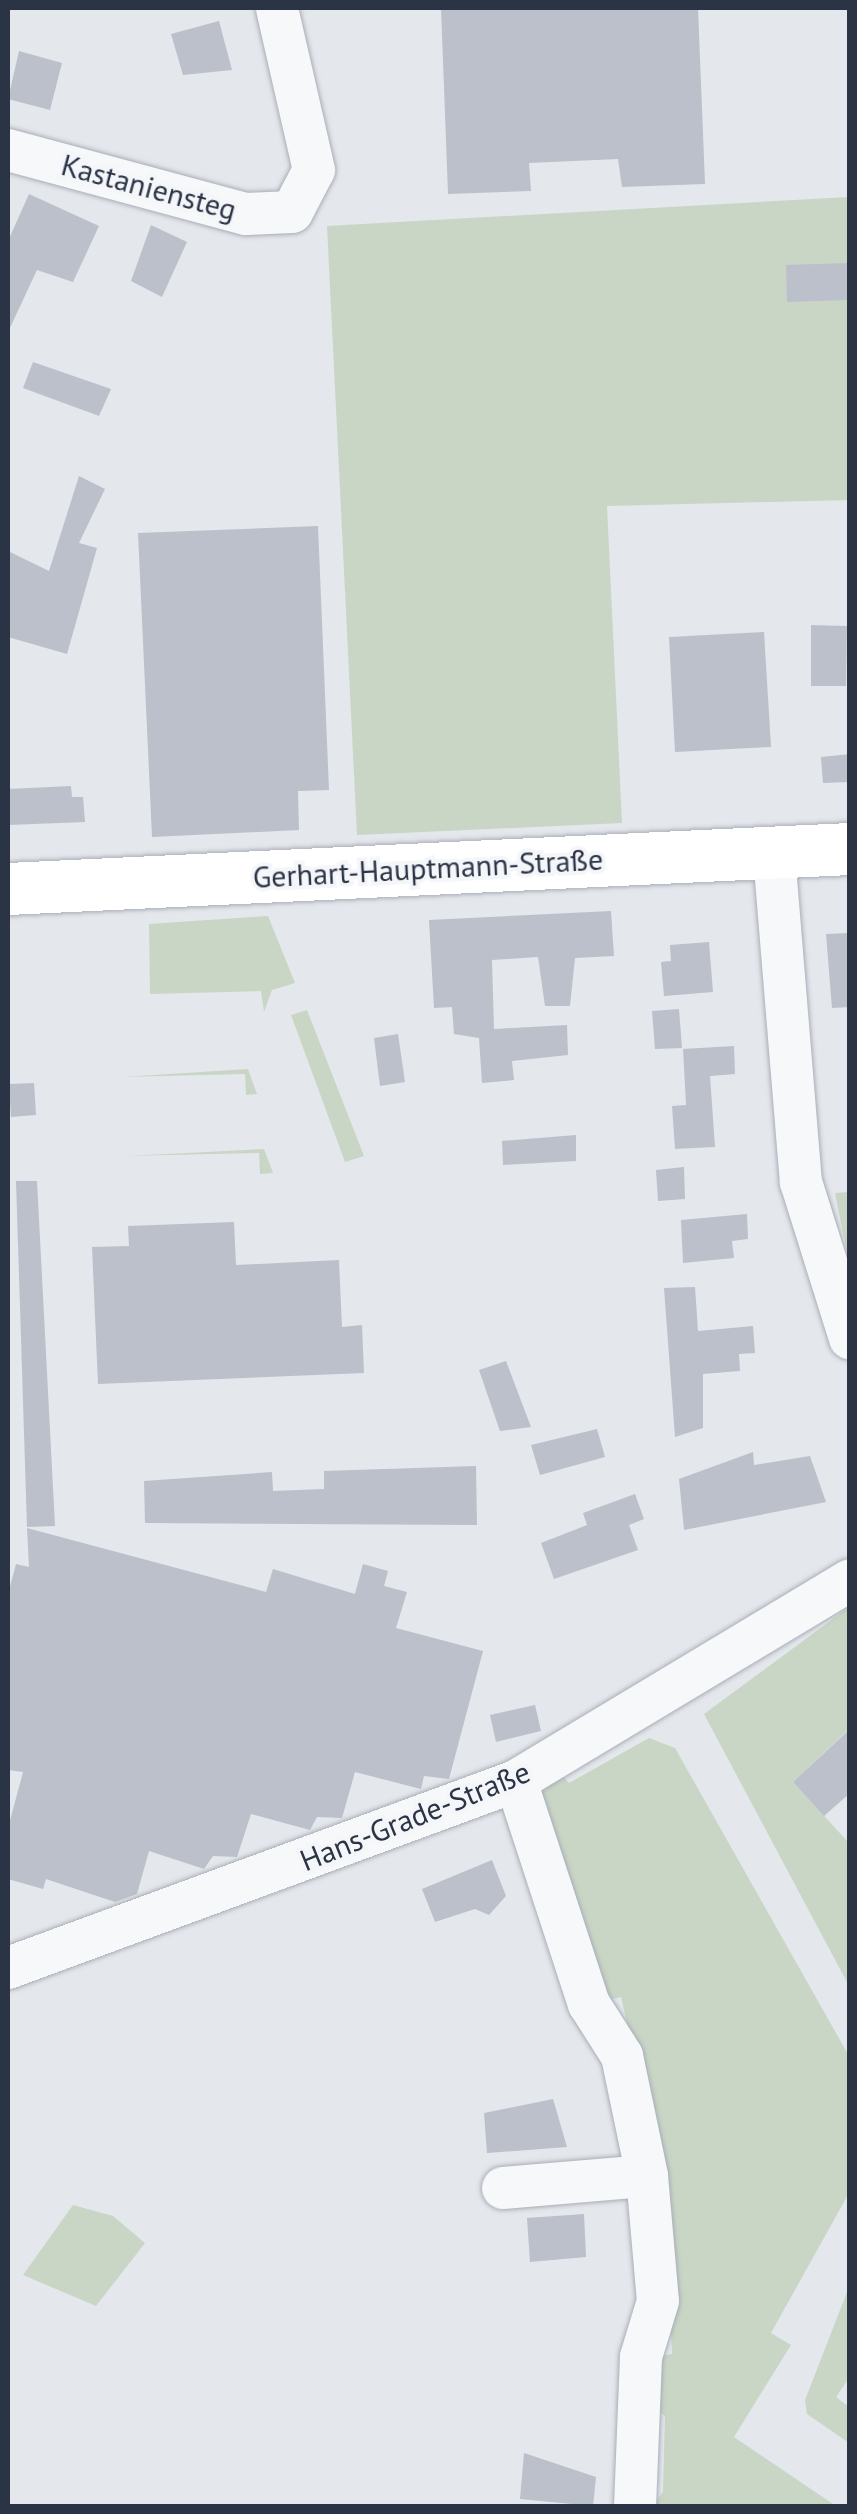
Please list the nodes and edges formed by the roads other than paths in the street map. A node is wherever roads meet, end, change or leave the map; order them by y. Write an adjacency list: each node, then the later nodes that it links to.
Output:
1 (281, 24): 2 (street, Kastaniensteg)
2 (8, 150)
3 (850, 849): 4 (main road, Gerhart-Hauptmann-Straße)
4 (774, 856): 5 (main road, Gerhart-Hauptmann-Straße); 6 (street)
5 (8, 889)
6 (850, 1338)
7 (850, 1580): 8 (street, Hans-Grade-Straße)
8 (516, 1781): 9 (street, Hans-Grade-Straße); 10 (street)
9 (8, 1968)
10 (647, 2176): 11 (street); 12 (street)
11 (503, 2188)
12 (635, 2506)

